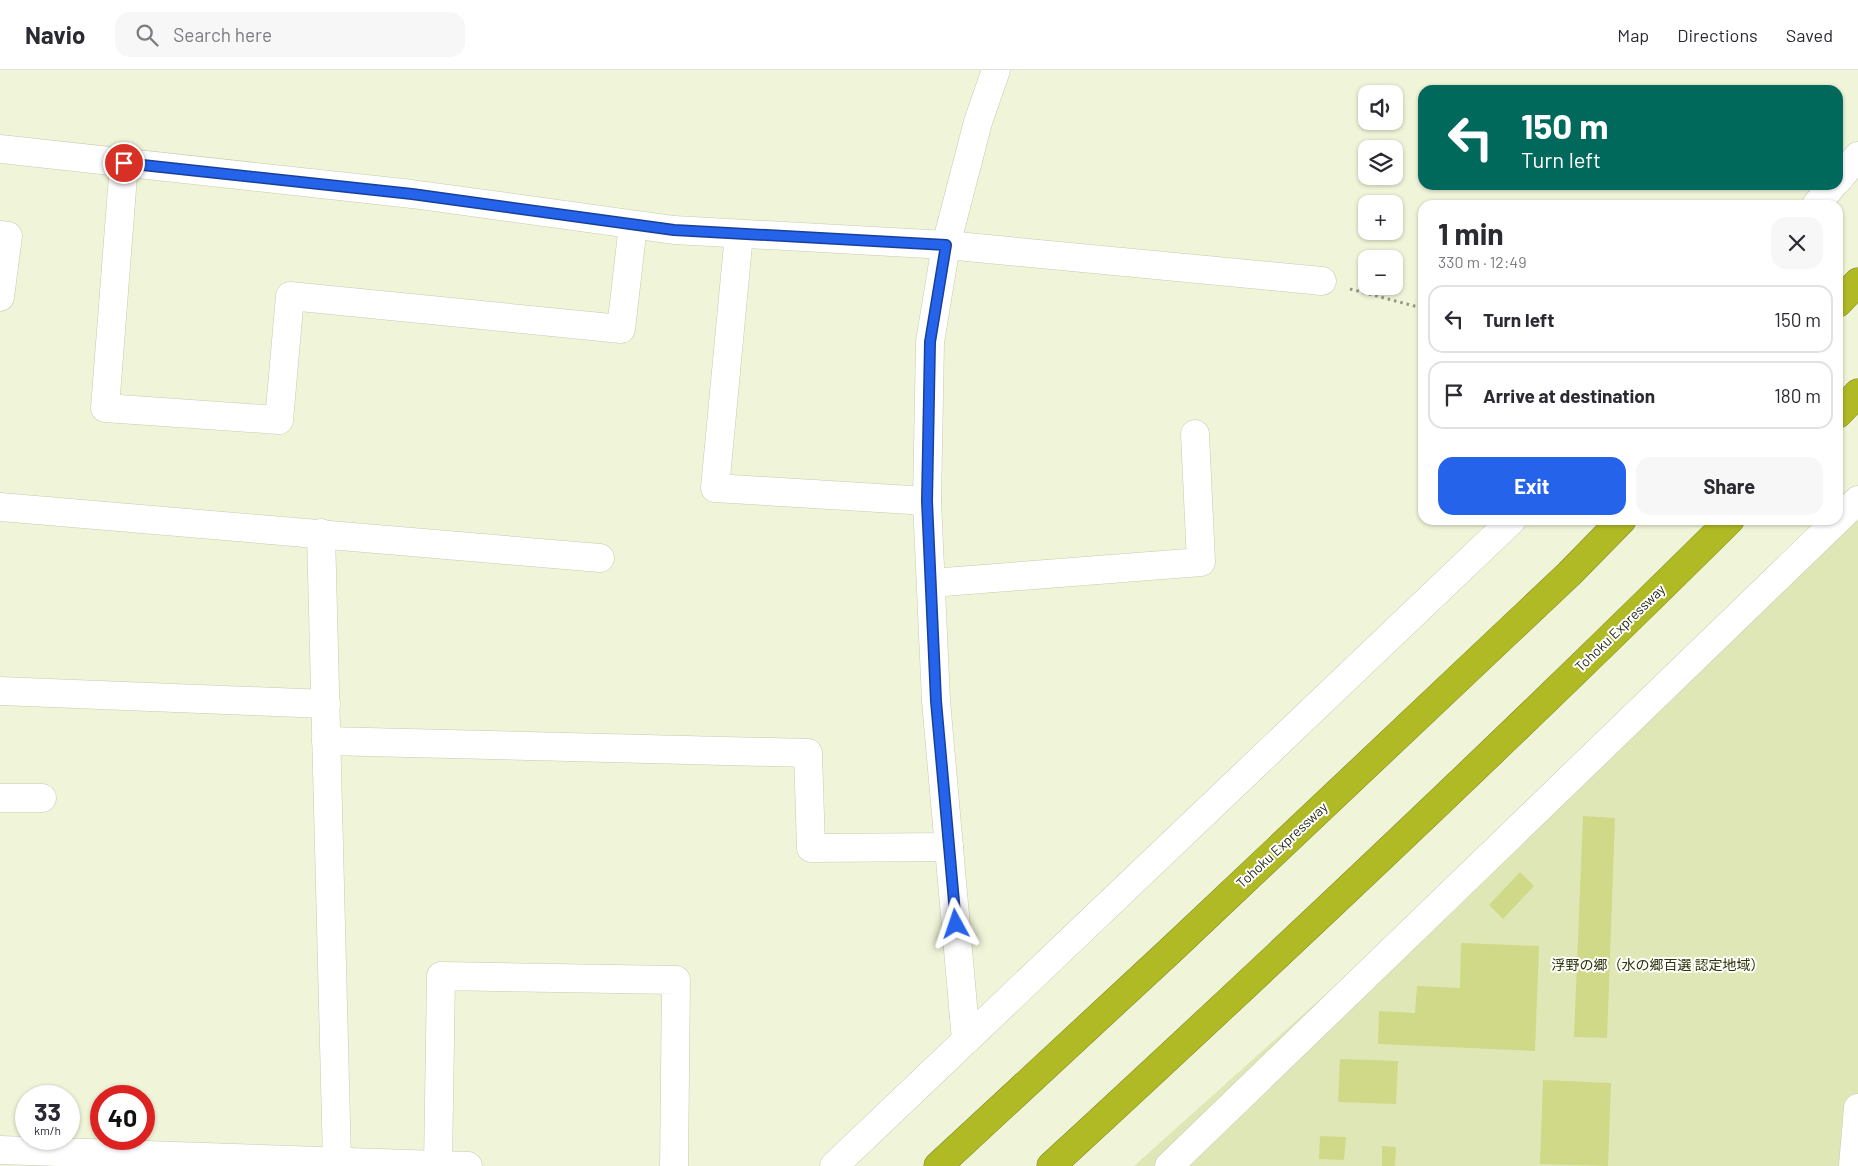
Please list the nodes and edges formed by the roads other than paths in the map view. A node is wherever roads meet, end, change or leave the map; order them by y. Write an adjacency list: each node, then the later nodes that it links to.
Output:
1 (996, 70): 11 (street)
2 (0, 149): 4 (street)
3 (1858, 156): 5 (street)
4 (124, 163): 8 (street); 8 (street)
5 (1843, 174)
6 (1829, 190): 7 (street)
7 (1820, 200)
8 (633, 224): 9 (street)
9 (739, 234): 11 (street); 20 (street)
10 (0, 235): 14 (street)
11 (946, 245): 12 (street); 20 (street)
12 (1322, 282)
13 (1858, 282): 15 (highway)
14 (0, 297)
15 (1843, 298)
16 (1858, 393): 17 (highway)
17 (1843, 409)
18 (1195, 434): 29 (street)
19 (1858, 500): 22 (street)
20 (927, 501): 29 (street)
21 (0, 507): 27 (street)
22 (1843, 514)
23 (1507, 525): 36 (street)
24 (1617, 525): 44 (highway, Tohoku Expressway)
25 (1725, 525): 45 (highway, Tohoku Expressway)
26 (1832, 525): 46 (street)
27 (321, 533): 28 (street); 31 (street)
28 (600, 558)
29 (931, 583): 35 (street)
30 (0, 691): 31 (street)
31 (326, 704): 32 (street)
32 (326, 741): 35 (street); 39 (street)
33 (0, 798): 34 (street)
34 (42, 798)
35 (949, 847): 36 (street)
36 (966, 1040): 43 (street)
37 (1858, 1108): 47 (street)
38 (0, 1150): 39 (street)
39 (337, 1162): 40 (street)
40 (438, 1165): 41 (street); 42 (street)
41 (468, 1166)
42 (674, 1166)
43 (834, 1166)
44 (938, 1166)
45 (1051, 1166)
46 (1169, 1166)
47 (1853, 1166)

